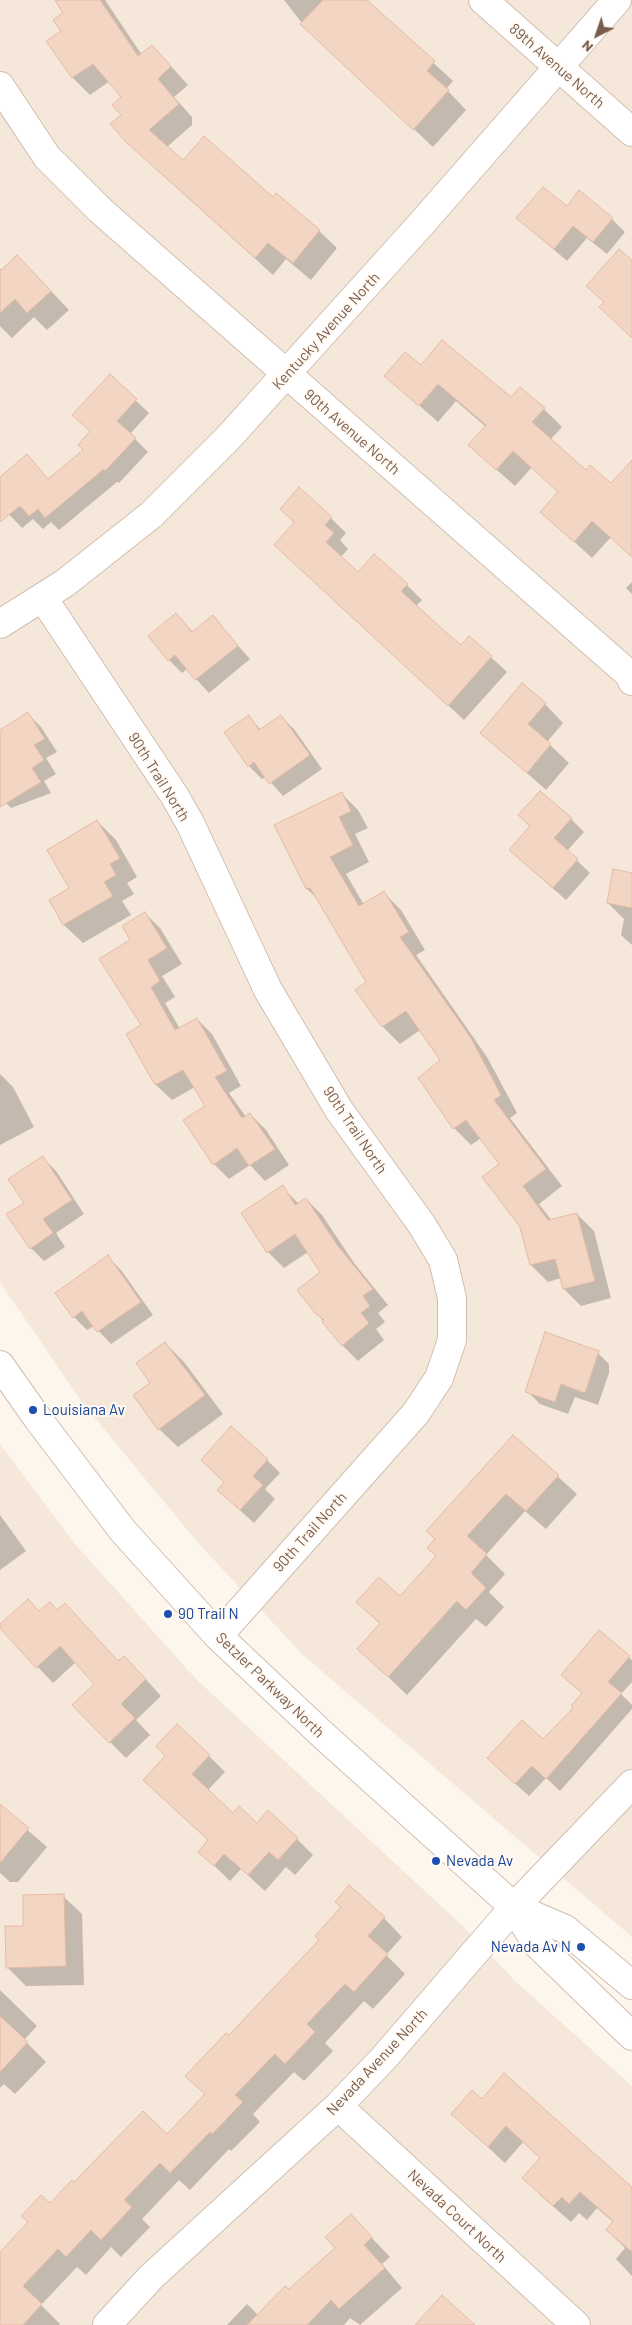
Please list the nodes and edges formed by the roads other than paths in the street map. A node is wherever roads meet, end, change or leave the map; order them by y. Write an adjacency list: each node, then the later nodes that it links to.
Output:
1 (483, 0): 3 (street, 89th Avenue North)
2 (617, 0): 3 (street, Kentucky Avenue North)
3 (558, 67): 5 (street, 89th Avenue North); 6 (street, Kentucky Avenue North)
4 (0, 86): 6 (street, 90th Avenue North)
5 (632, 132)
6 (287, 375): 7 (street, Kentucky Avenue North); 9 (street, 90th Avenue North)
7 (43, 598): 8 (street, Kentucky Avenue North); 11 (street, 90th Trail North)
8 (0, 624)
9 (632, 681)
10 (0, 1366): 11 (street, Setzler Parkway North)
11 (218, 1636): 13 (street, Setzler Parkway North)
12 (632, 1784): 13 (street, Nevada Avenue North)
13 (514, 1907): 14 (street, Setzler Parkway North); 15 (street, Setzler Parkway North); 16 (street, Nevada Avenue North)
14 (632, 1985)
15 (632, 2036)
16 (338, 2106): 17 (street, Nevada Avenue North); 18 (street, Nevada Court North)
17 (107, 2325)
18 (576, 2325)

